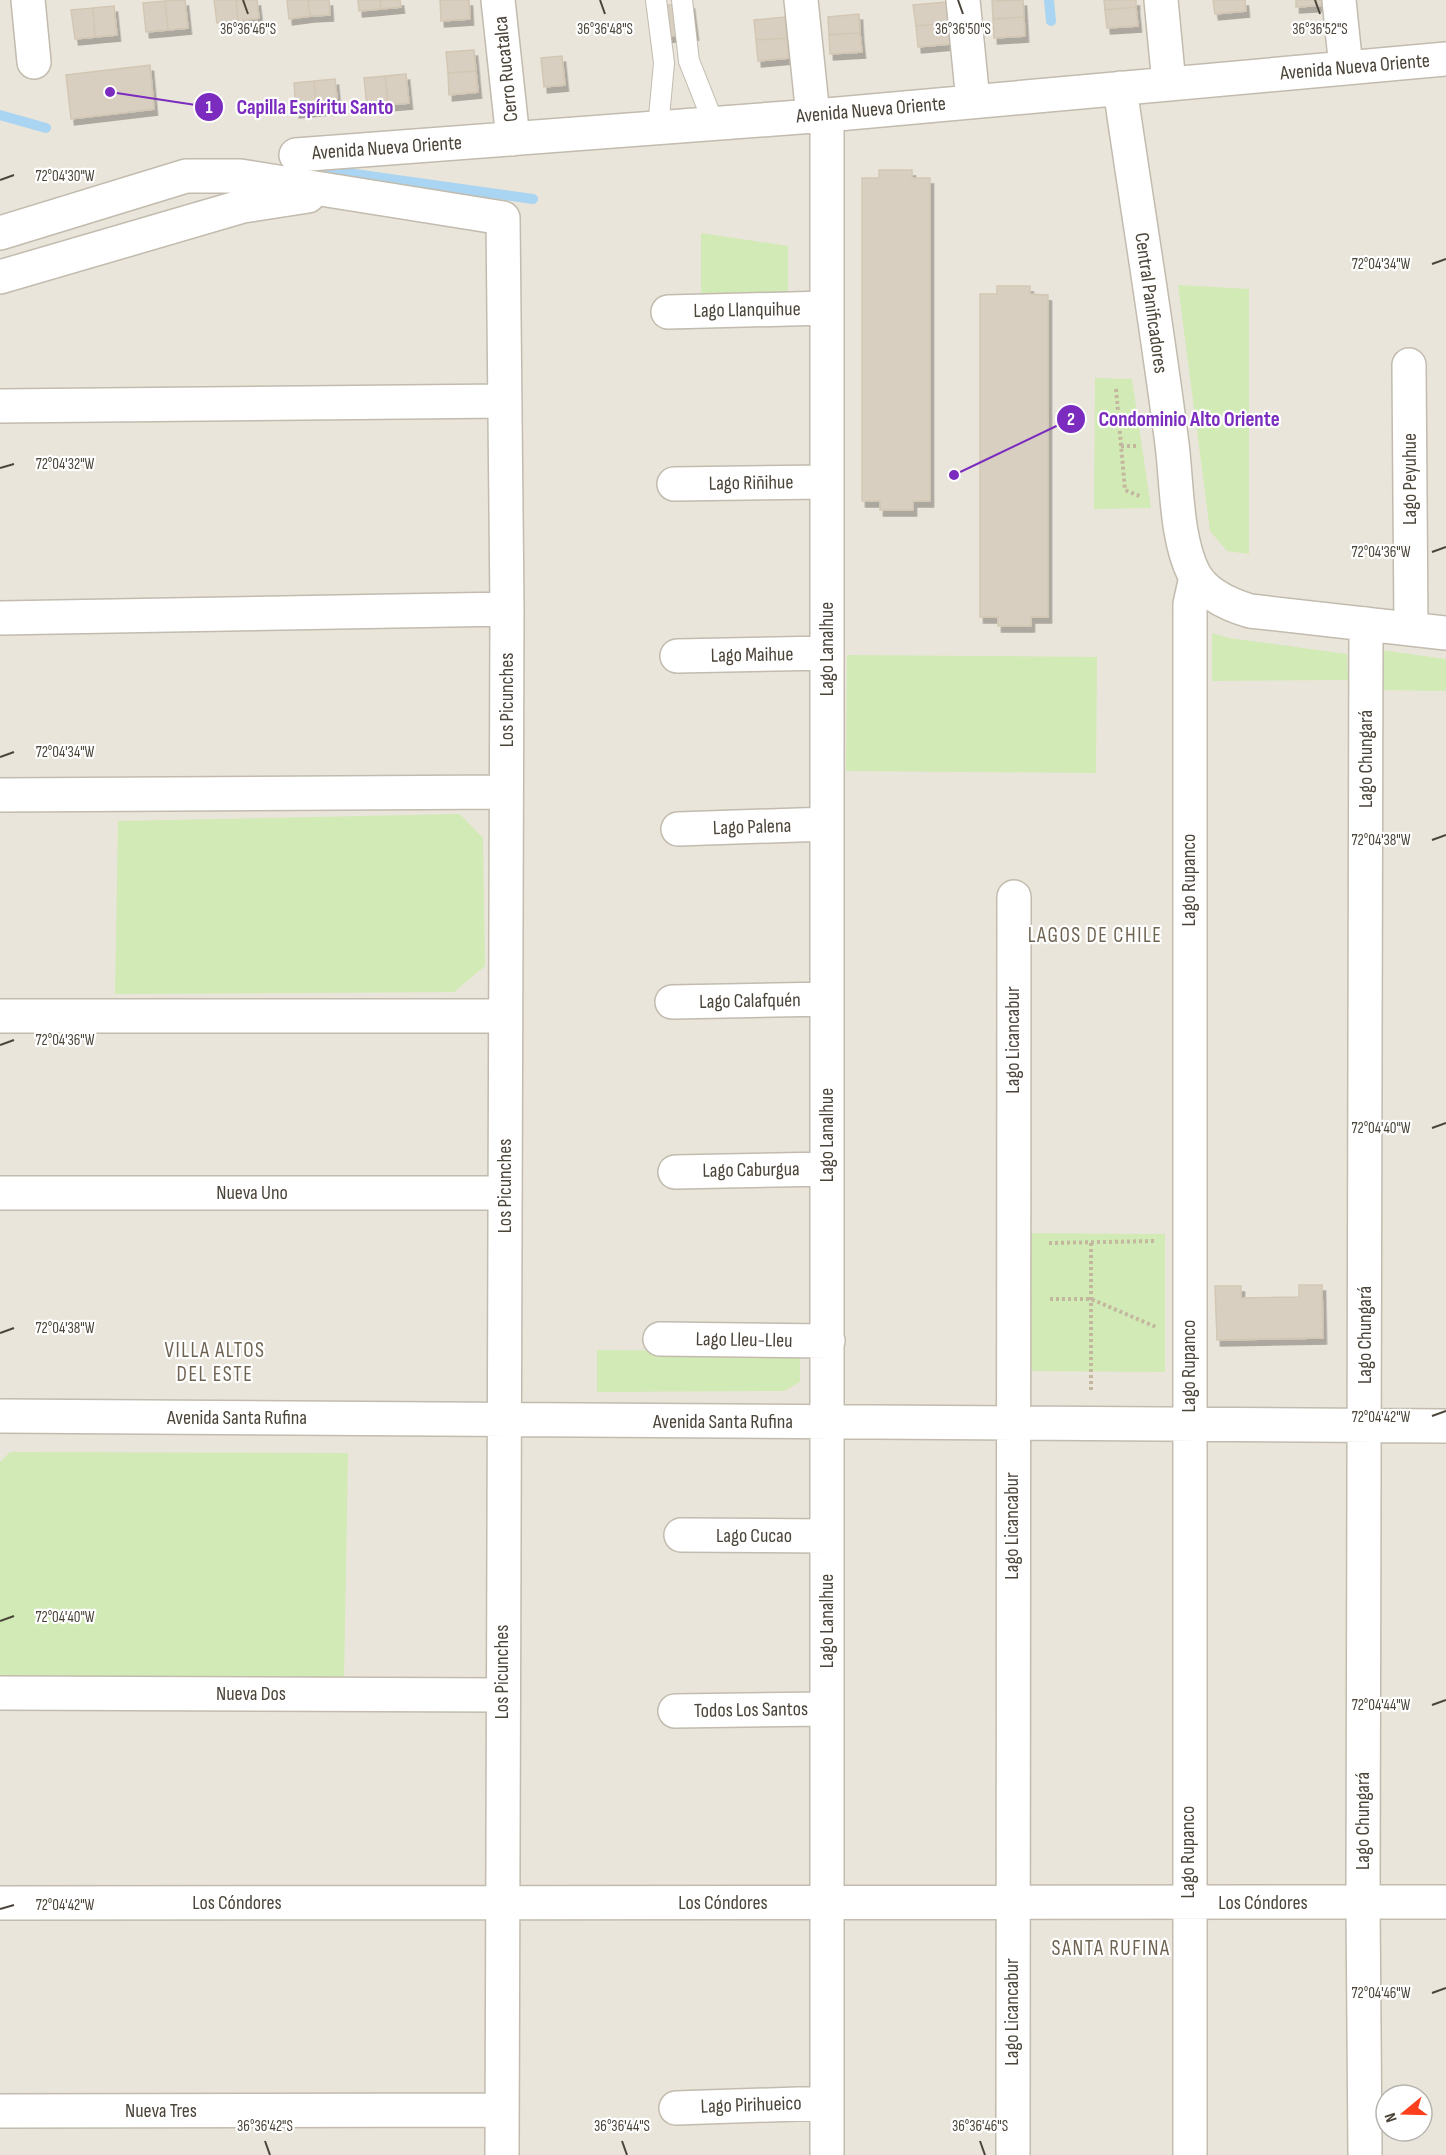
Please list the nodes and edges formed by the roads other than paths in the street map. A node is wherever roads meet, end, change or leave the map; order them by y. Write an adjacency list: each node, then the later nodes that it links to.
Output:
1 (28, 0): 10 (street)
2 (498, 0): 18 (street, Cerro Rucatalca)
3 (656, 0): 17 (lane)
4 (682, 0): 16 (lane)
5 (801, 0): 15 (street, Lago Lanalhue)
6 (963, 0): 14 (street)
7 (1161, 0): 12 (street)
8 (1339, 0): 11 (street)
9 (1446, 59): 11 (street, Avenida Nueva Oriente)
10 (34, 62)
11 (1346, 68): 12 (street, Avenida Nueva Oriente)
12 (1169, 84): 13 (street, Avenida Nueva Oriente)
13 (1120, 88): 14 (street, Avenida Nueva Oriente); 30 (street, Central Panificadores)
14 (973, 101): 15 (street, Avenida Nueva Oriente)
15 (820, 115): 16 (street, Avenida Nueva Oriente); 23 (street, Lago Lanalhue)
16 (714, 124): 17 (street, Avenida Nueva Oriente)
17 (658, 128): 18 (street, Avenida Nueva Oriente)
18 (513, 139): 19 (street, Avenida Nueva Oriente)
19 (296, 155)
20 (354, 194): 21 (street, Avenida Nueva Oriente); 22 (street); 26 (street, Los Picunches)
21 (0, 233)
22 (0, 277)
23 (827, 309): 24 (street, Lago Llanquihue); 28 (street, Lago Lanalhue)
24 (668, 312)
25 (1409, 365): 34 (street, Lago Peyuhue)
26 (505, 401): 27 (street); 31 (street, Los Picunches)
27 (0, 406)
28 (827, 482): 29 (street, Lago Riñihue); 36 (street, Lago Lanalhue)
29 (674, 484)
30 (1196, 577): 33 (street, Central Panificadores); 57 (street, Lago Rupanco)
31 (507, 609): 32 (street); 38 (street, Los Picunches)
32 (0, 618)
33 (1366, 624): 34 (street, Central Panificadores); 58 (street, Lago Chungará)
34 (1411, 629): 35 (street, Central Panificadores)
35 (1446, 633)
36 (827, 653): 37 (street, Lago Maihue); 40 (street, Lago Lanalhue)
37 (677, 656)
38 (506, 792): 39 (street); 46 (street, Los Picunches)
39 (0, 795)
40 (827, 824): 41 (street, Lago Palena); 43 (street, Lago Lanalhue)
41 (678, 829)
42 (1014, 897): 56 (street, Lago Licancabur)
43 (827, 999): 44 (street, Lago Calafquén); 47 (street, Lago Lanalhue)
44 (672, 1002)
45 (0, 1016): 46 (street)
46 (505, 1016): 50 (street, Los Picunches)
47 (827, 1168): 48 (street, Lago Caburgua); 52 (street, Lago Lanalhue)
48 (675, 1172)
49 (0, 1193): 50 (street, Nueva Uno)
50 (505, 1193): 54 (street, Los Picunches)
51 (660, 1339): 52 (street, Lago Lleu-Lleu)
52 (828, 1341): 55 (street, Lago Lanalhue)
53 (0, 1416): 54 (street, Avenida Santa Rufina)
54 (503, 1420): 55 (street, Avenida Santa Rufina); 63 (street, Los Picunches)
55 (827, 1422): 56 (street, Avenida Santa Rufina); 61 (street, Lago Lanalhue)
56 (1012, 1423): 57 (street, Avenida Santa Rufina); 70 (street, Lago Licancabur)
57 (1189, 1424): 58 (street, Avenida Santa Rufina); 71 (street, Lago Rupanco)
58 (1364, 1425): 59 (street, Avenida Santa Rufina); 72 (street, Lago Chungará)
59 (1446, 1426)
60 (681, 1535): 61 (street, Lago Cucao)
61 (827, 1536): 64 (street, Lago Lanalhue)
62 (0, 1693): 63 (street, Nueva Dos)
63 (502, 1695): 68 (street, Los Picunches)
64 (827, 1709): 65 (street, Todos Los Santos); 69 (street, Lago Lanalhue)
65 (675, 1711)
66 (1446, 1902): 72 (street, Los Cóndores)
67 (0, 1903): 68 (street, Los Cóndores)
68 (502, 1903): 69 (street, Los Cóndores); 75 (street, Los Picunches)
69 (827, 1903): 70 (street, Los Cóndores); 73 (street, Lago Lanalhue)
70 (1011, 1903): 71 (street, Los Cóndores); 79 (street, Lago Licancabur)
71 (1188, 1903): 72 (street, Los Cóndores); 80 (street, Lago Rupanco)
72 (1363, 1903): 81 (street, Lago Chungará)
73 (827, 2103): 74 (street, Lago Pirihueico); 78 (street, Lago Lanalhue)
74 (676, 2108)
75 (502, 2110): 76 (street, Nueva Tres); 77 (street, Los Picunches)
76 (0, 2111)
77 (502, 2155)
78 (827, 2155)
79 (1013, 2155)
80 (1190, 2155)
81 (1365, 2155)

